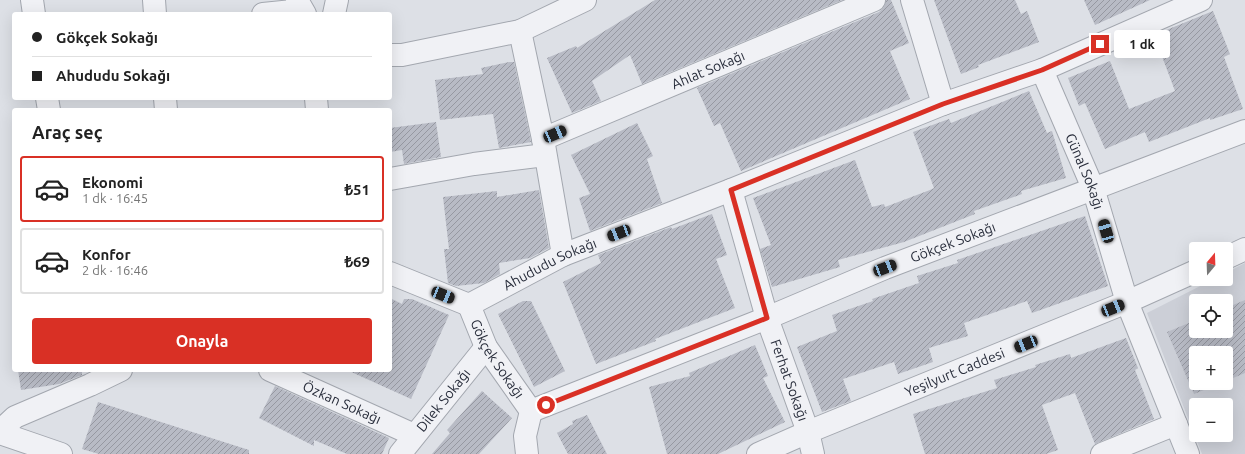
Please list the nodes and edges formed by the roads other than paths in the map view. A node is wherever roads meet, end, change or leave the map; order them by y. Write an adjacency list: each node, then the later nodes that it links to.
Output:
1 (32, 0): 9 (street)
2 (154, 0): 10 (street)
3 (337, 0): 12 (street)
4 (585, 0): 13 (street)
5 (874, 0): 18 (street, Ahlat Sokağı)
6 (912, 0): 16 (street)
7 (1201, 0): 15 (street, Ahududu Sokağı)
8 (301, 8): 11 (street)
9 (34, 12)
10 (155, 12)
11 (276, 12)
12 (334, 12)
13 (520, 31): 14 (street); 18 (street)
14 (392, 55)
15 (1042, 70): 16 (street, Ahududu Sokağı); 20 (street, Günal Sokağı)
16 (943, 104): 21 (street, Ahududu Sokağı)
17 (1245, 131): 20 (street, Gökçek Sokağı)
18 (544, 147): 19 (street, Ahlat Sokağı); 23 (street)
19 (392, 179)
20 (1093, 188): 27 (street, Günal Sokağı); 29 (street, Gökçek Sokağı)
21 (731, 190): 23 (street, Ahududu Sokağı); 29 (street, Ferhat Sokağı)
22 (1245, 250): 24 (street)
23 (563, 254): 28 (street, Ahududu Sokağı)
24 (1233, 255)
25 (392, 274): 28 (street)
26 (1189, 275): 27 (street, Yeşilyurt Caddesi)
27 (1127, 302): 35 (street, Günal Sokağı); 37 (street, Yeşilyurt Caddesi)
28 (469, 305): 30 (street, Gökçek Sokağı)
29 (767, 318): 34 (street, Gökçek Sokağı); 37 (street, Ferhat Sokağı)
30 (486, 347): 34 (street, Gökçek Sokağı); 38 (street, Dilek Sokağı)
31 (113, 372): 33 (street)
32 (274, 372): 38 (street, Özkan Sokağı)
33 (89, 378): 36 (street)
34 (531, 411): 41 (street)
35 (1176, 424): 44 (street); 45 (street, Günal Sokağı)
36 (0, 432): 39 (street)
37 (808, 432): 42 (street, Yeşilyurt Caddesi); 43 (street, Ferhat Sokağı)
38 (414, 435): 40 (street, Dilek Sokağı)
39 (60, 454)
40 (400, 454)
41 (527, 454)
42 (758, 454)
43 (813, 454)
44 (1102, 454)
45 (1188, 454)

